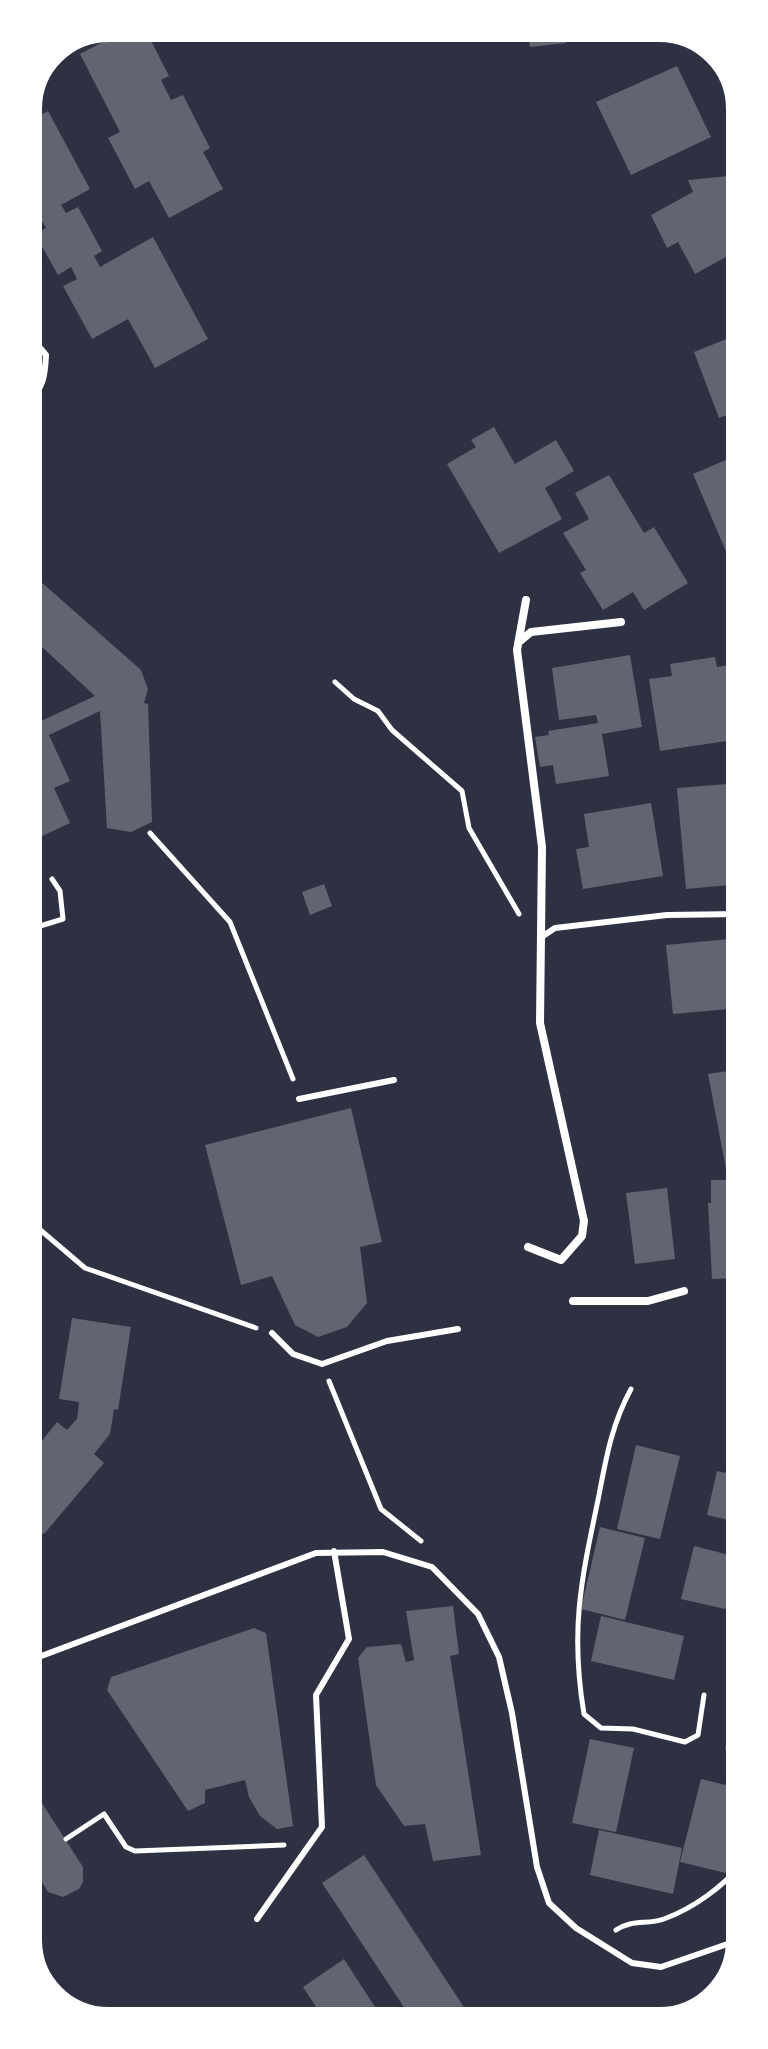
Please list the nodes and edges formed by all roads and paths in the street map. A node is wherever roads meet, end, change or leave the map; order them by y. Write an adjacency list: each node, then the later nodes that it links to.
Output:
1 (40, 348): 2 (lane)
2 (40, 388)
3 (526, 600): 5 (street)
4 (621, 622): 5 (street)
5 (517, 650): 12 (street)
6 (335, 682): 10 (path)
7 (150, 833): 14 (path)
8 (52, 879): 11 (path)
9 (728, 914): 12 (lane)
10 (522, 919)
11 (40, 926)
12 (543, 936): 16 (street)
13 (394, 1080): 14 (lane)
14 (299, 1099)
15 (40, 1230): 20 (path)
16 (528, 1247)
17 (684, 1291): 18 (street)
18 (573, 1301)
19 (458, 1329): 21 (lane)
20 (272, 1333): 21 (lane)
21 (322, 1364): 24 (path)
22 (631, 1389): 26 (path)
23 (334, 1551): 24 (lane); 25 (lane); 28 (lane)
24 (432, 1567): 32 (lane)
25 (40, 1656)
26 (704, 1695)
27 (66, 1839): 28 (path)
28 (309, 1845): 30 (lane)
29 (728, 1876): 32 (path)
30 (257, 1919)
31 (728, 1944): 32 (lane)
32 (606, 1949)

